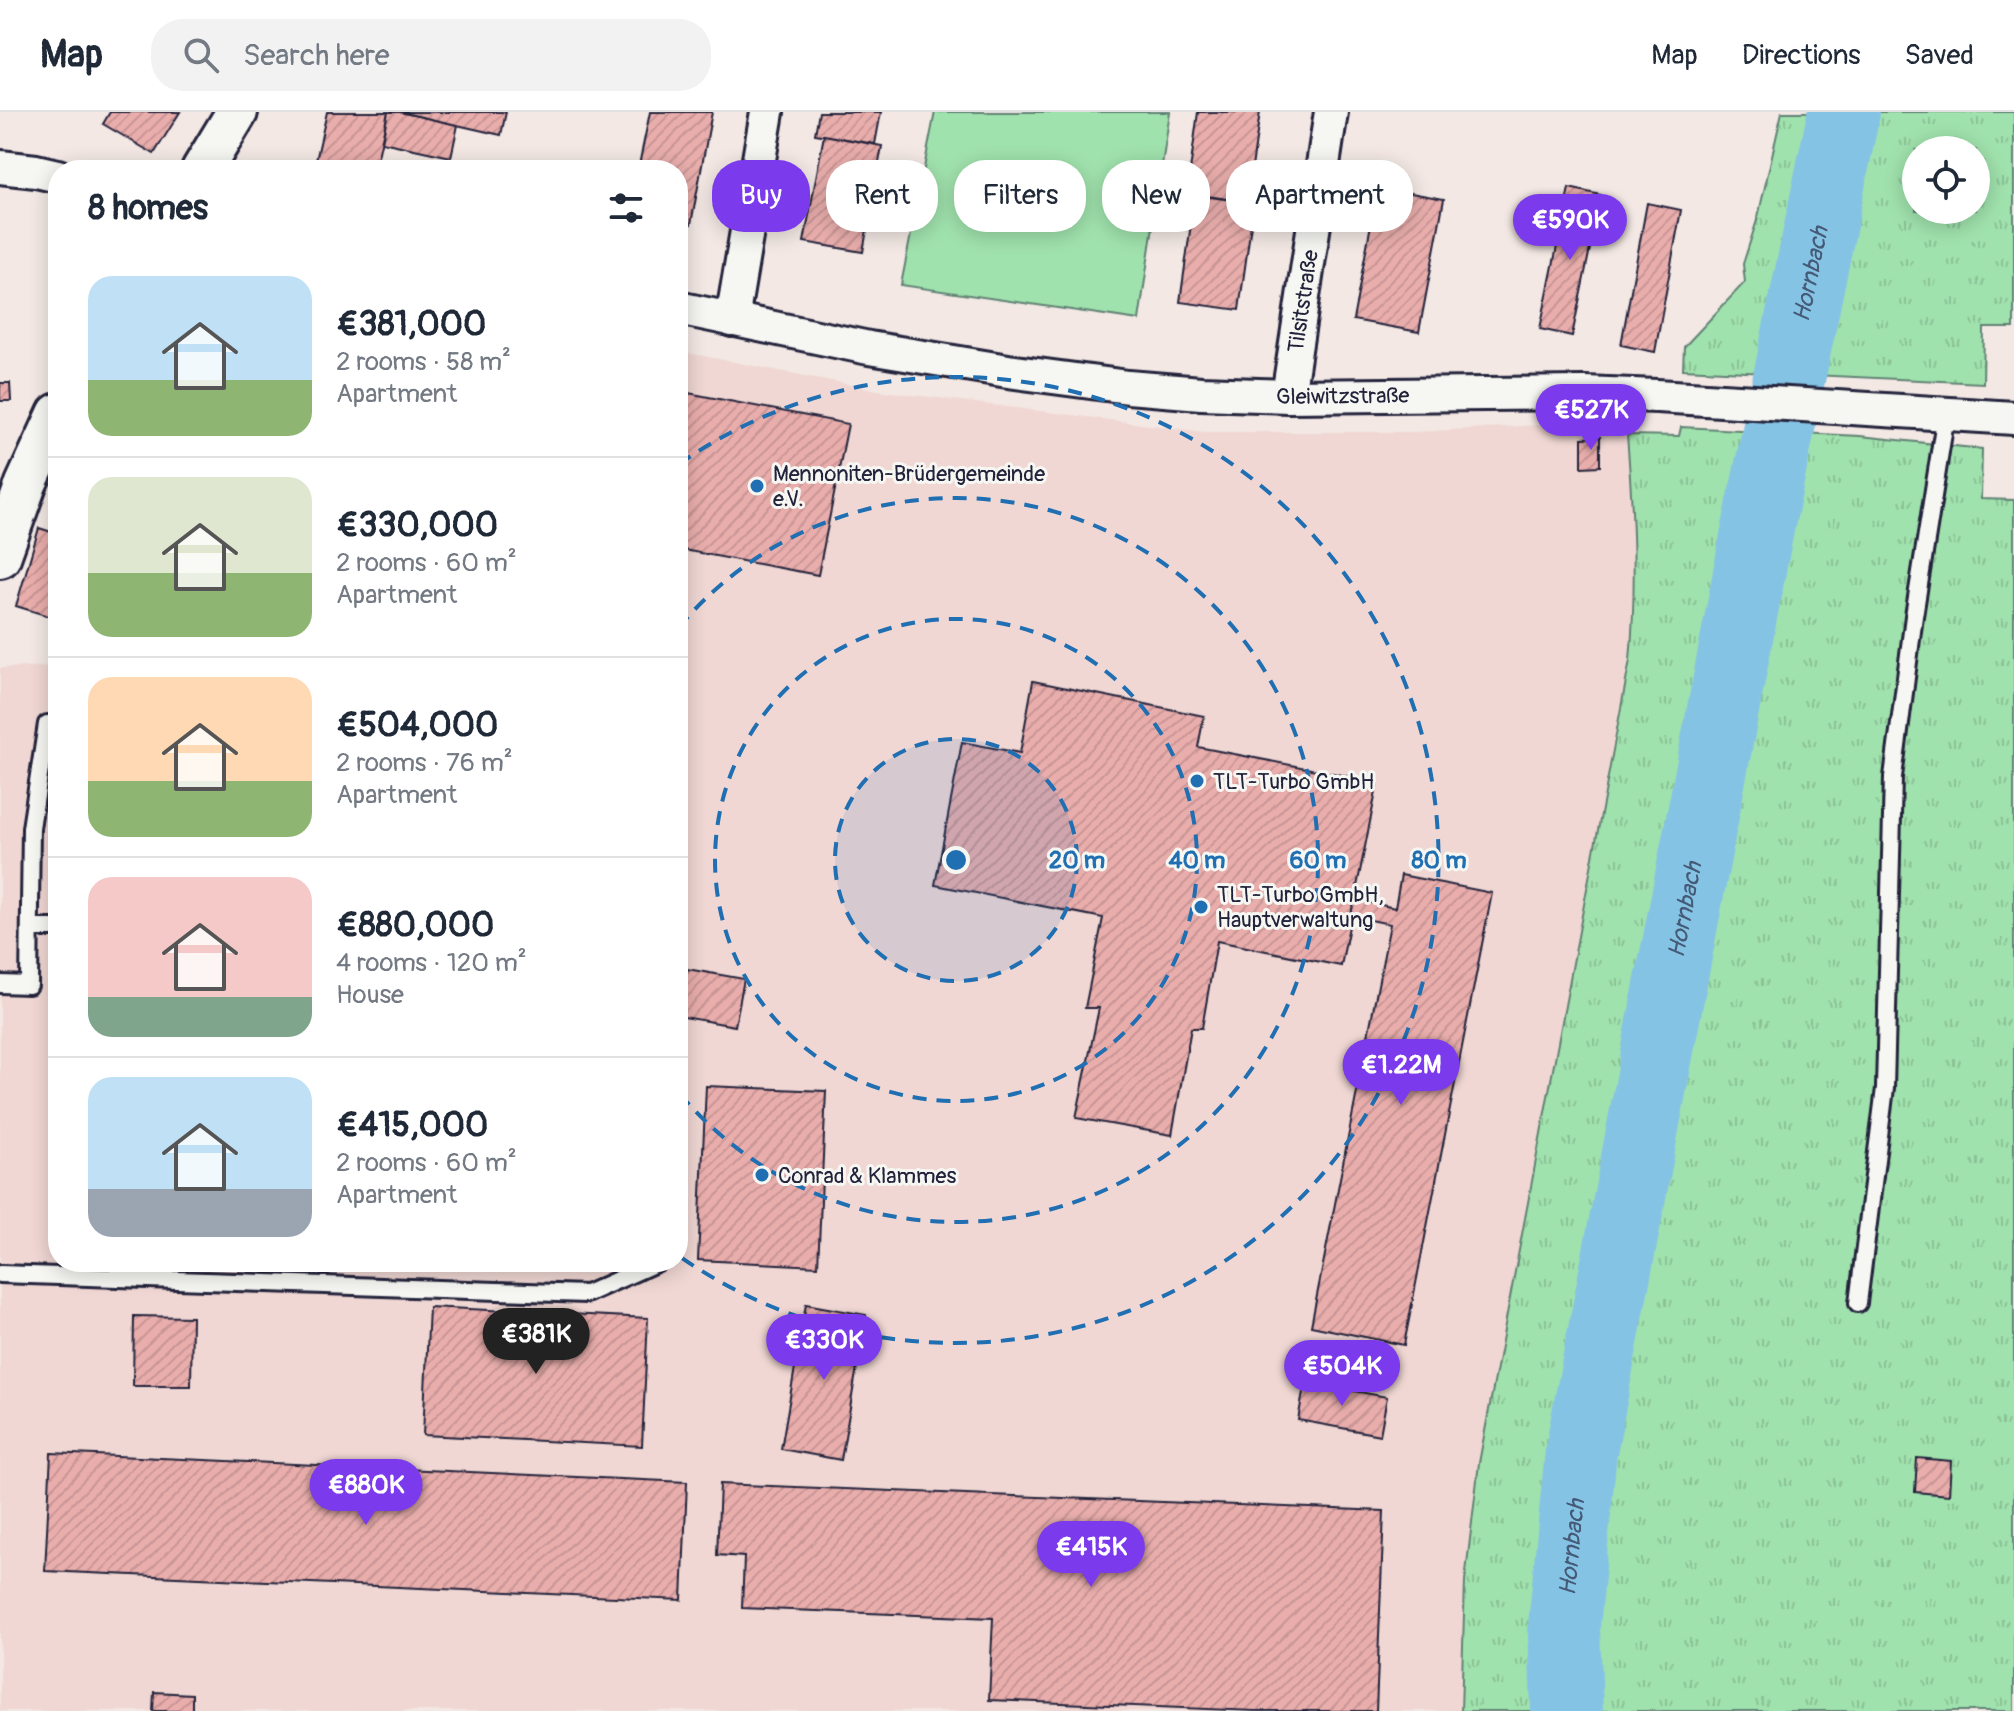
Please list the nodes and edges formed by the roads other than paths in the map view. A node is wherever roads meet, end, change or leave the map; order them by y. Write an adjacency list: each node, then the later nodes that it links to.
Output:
1 (237, 112): 4 (street)
2 (767, 112): 8 (street)
3 (1331, 112): 9 (street, Tilsitstraße)
4 (208, 160)
5 (0, 167): 6 (street)
6 (48, 174)
7 (688, 310): 8 (street, Gleiwitzstraße)
8 (732, 320): 9 (street, Gleiwitzstraße)
9 (1288, 396): 10 (street, Gleiwitzstraße)
10 (1946, 414): 11 (street, Gleiwitzstraße); 20 (lane)
11 (2014, 418)
12 (48, 436): 13 (street)
13 (0, 557)
14 (48, 724): 15 (lane)
15 (30, 928): 16 (lane); 17 (lane)
16 (48, 928)
17 (0, 984)
18 (636, 1272): 19 (lane)
19 (0, 1274)
20 (1858, 1303)

